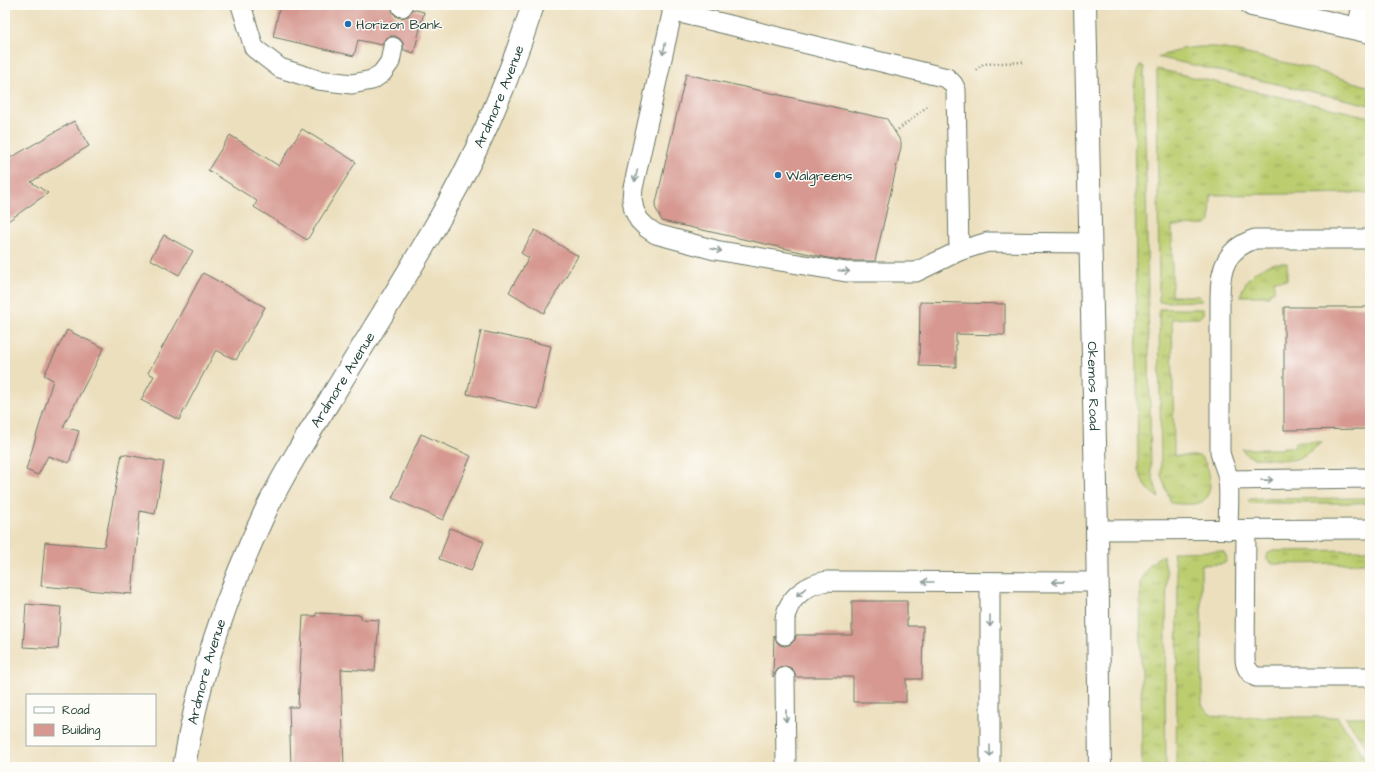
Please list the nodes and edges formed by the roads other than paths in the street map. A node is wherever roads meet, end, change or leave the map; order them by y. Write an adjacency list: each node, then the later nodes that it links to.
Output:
1 (241, 5): 8 (lane)
2 (533, 5): 22 (main road, Ardmore Avenue)
3 (1085, 5): 10 (main road, Okemos Road)
4 (1252, 5): 7 (main road)
5 (1362, 5): 7 (lane)
6 (673, 8): 11 (lane); 11 (lane, one-way to 11)
7 (1363, 30)
8 (392, 47)
9 (1370, 239): 13 (lane)
10 (1090, 243): 11 (lane); 15 (main road, Okemos Road)
11 (959, 251)
12 (1370, 478): 13 (lane, one-way to 12)
13 (1228, 480): 16 (lane)
14 (1370, 529): 16 (lane)
15 (1097, 530): 16 (lane); 18 (main road, Okemos Road)
16 (1237, 530): 21 (lane)
17 (990, 582): 18 (lane, one-way to 17); 19 (lane, one-way to 19); 24 (lane, one-way to 24)
18 (1097, 582): 25 (main road, Okemos Road)
19 (786, 635)
20 (786, 677): 23 (lane, one-way to 23)
21 (1370, 677)
22 (184, 767)
23 (786, 767)
24 (990, 767)
25 (1100, 767)

